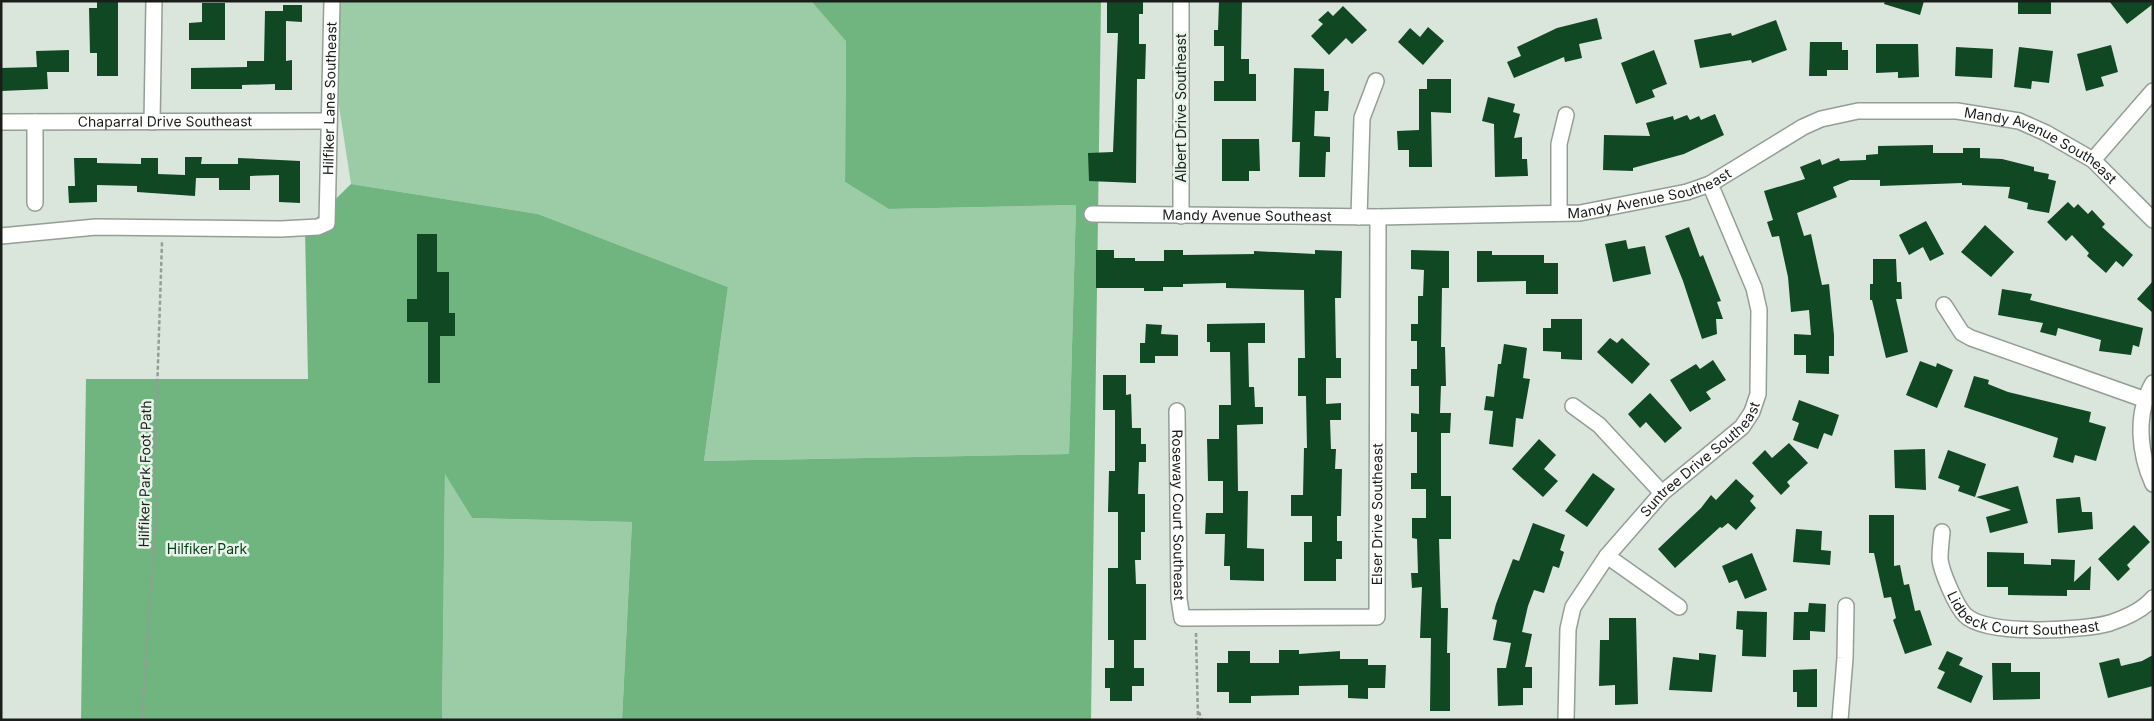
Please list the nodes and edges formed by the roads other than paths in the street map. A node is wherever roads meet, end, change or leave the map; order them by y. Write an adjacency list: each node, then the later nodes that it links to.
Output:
1 (154, 1): 10 (street)
2 (332, 1): 7 (street, Hilfiker Lane Southeast)
3 (1181, 1): 16 (street, Albert Drive Southeast)
4 (1376, 82): 17 (street)
5 (2153, 91): 11 (street)
6 (1566, 115): 15 (street)
7 (329, 121): 10 (street, Chaparral Drive Southeast); 20 (street, Hilfiker Lane Southeast)
8 (1, 122): 9 (street, Chaparral Drive Southeast)
9 (35, 122): 10 (street, Chaparral Drive Southeast); 13 (street)
10 (152, 122)
11 (2093, 160): 12 (street, Mandy Avenue Southeast); 19 (street, Mandy Avenue Southeast)
12 (1710, 184): 15 (street, Mandy Avenue Southeast); 27 (street, Suntree Drive Southeast)
13 (35, 202)
14 (1092, 214): 16 (street, Mandy Avenue Southeast)
15 (1559, 214): 18 (street, Mandy Avenue Southeast)
16 (1181, 216): 17 (street, Mandy Avenue Southeast)
17 (1359, 217): 18 (street, Mandy Avenue Southeast)
18 (1378, 217): 33 (street, Elser Drive Southeast)
19 (2153, 220)
20 (1, 236)
21 (1944, 305): 23 (street)
22 (2153, 383): 23 (street)
23 (2146, 400): 26 (street)
24 (1573, 406): 27 (street)
25 (1178, 411): 33 (street, Roseway Court Southeast)
26 (2153, 484)
27 (1662, 492): 29 (street, Suntree Drive Southeast)
28 (1942, 532): 30 (street, Lidbeck Court Southeast)
29 (1607, 556): 32 (street); 34 (street, Suntree Drive Southeast)
30 (2153, 598)
31 (1846, 606): 35 (street)
32 (1680, 607)
33 (1189, 619)
34 (1566, 720)
35 (1840, 720)

